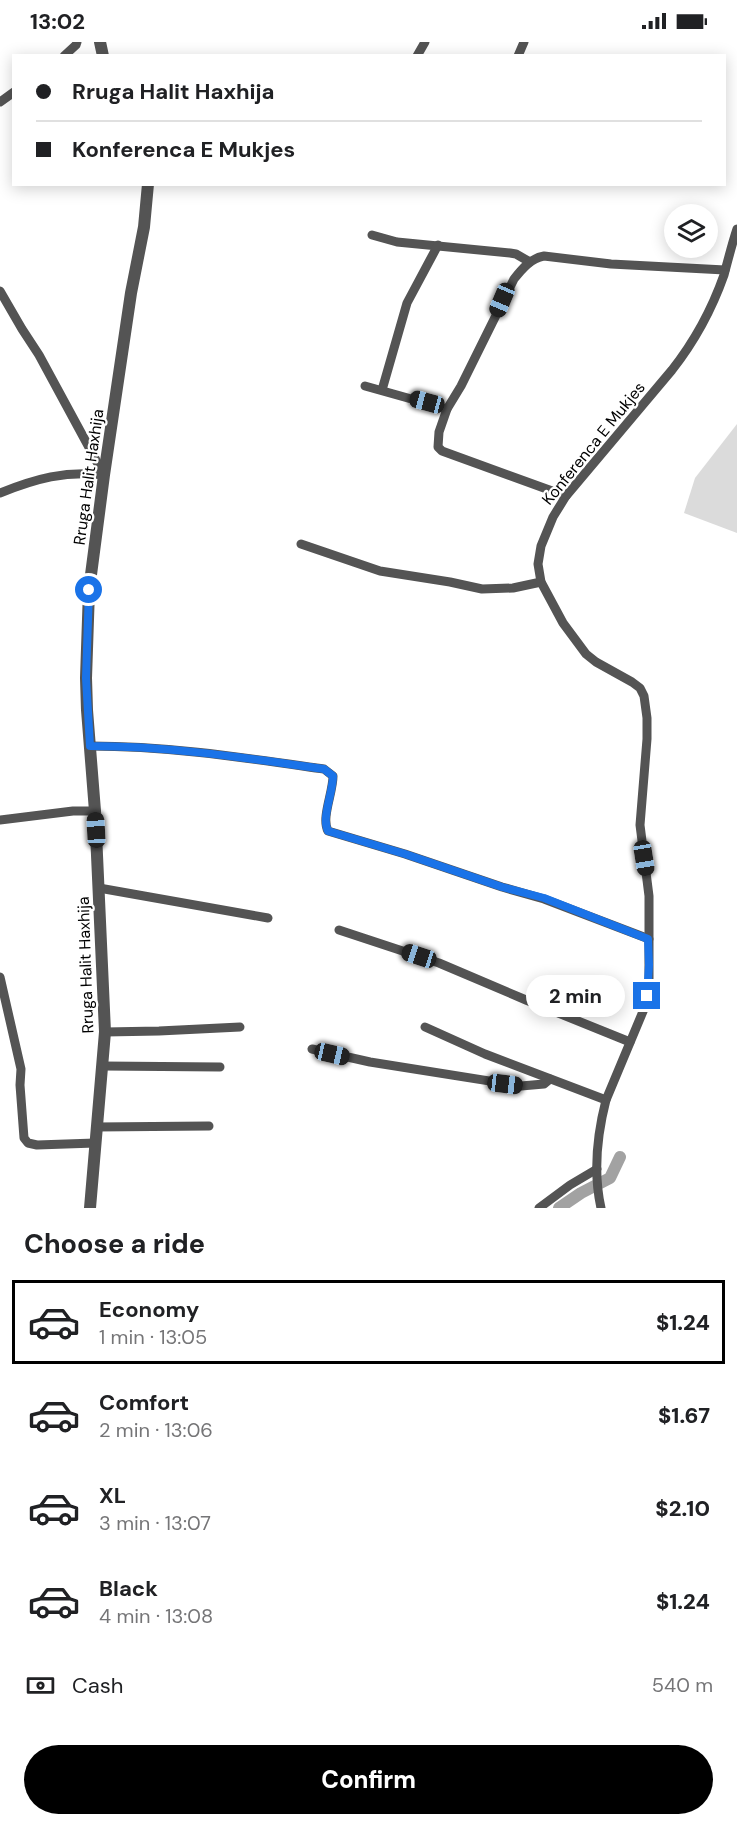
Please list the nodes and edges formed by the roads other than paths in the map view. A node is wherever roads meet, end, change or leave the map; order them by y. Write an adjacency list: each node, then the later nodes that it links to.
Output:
1 (77, 42): 2 (street)
2 (66, 54)
3 (148, 186): 13 (street, Rruga Halit Haxhija)
4 (737, 229): 8 (street, Konferenca E Mukjes)
5 (372, 235): 6 (street)
6 (438, 245): 7 (street); 11 (street)
7 (530, 262): 8 (street); 12 (street)
8 (725, 270): 15 (street, Konferenca E Mukjes)
9 (0, 291): 13 (street)
10 (365, 386): 11 (street)
11 (382, 390): 12 (street)
12 (447, 409): 15 (street)
13 (104, 475): 14 (street); 18 (street, Rruga Halit Haxhija)
14 (0, 493)
15 (566, 496): 17 (street, Konferenca E Mukjes)
16 (301, 544): 17 (street)
17 (541, 582): 24 (street, Konferenca E Mukjes)
18 (90, 746): 19 (street, Rruga Halit Haxhija); 24 (street)
19 (95, 811): 20 (street); 21 (street, Rruga Halit Haxhija)
20 (0, 820)
21 (99, 888): 22 (street); 28 (street, Rruga Halit Haxhija)
22 (268, 918)
23 (339, 930): 29 (street)
24 (648, 939): 29 (street, Konferenca E Mukjes)
25 (0, 977): 37 (street)
26 (240, 1027): 28 (street)
27 (425, 1027): 33 (street)
28 (105, 1032): 31 (street, Rruga Halit Haxhija)
29 (630, 1042): 34 (street, Konferenca E Mukjes)
30 (312, 1049): 33 (street)
31 (102, 1066): 32 (street); 36 (street, Rruga Halit Haxhija)
32 (220, 1067)
33 (550, 1079): 34 (street)
34 (606, 1100): 38 (street, Konferenca E Mukjes)
35 (209, 1126): 36 (street)
36 (96, 1127): 37 (street, Rruga Halit Haxhija)
37 (95, 1143): 39 (street, Rruga Halit Haxhija)
38 (597, 1169): 40 (street); 41 (street, Konferenca E Mukjes)
39 (90, 1208)
40 (539, 1208)
41 (601, 1208)

